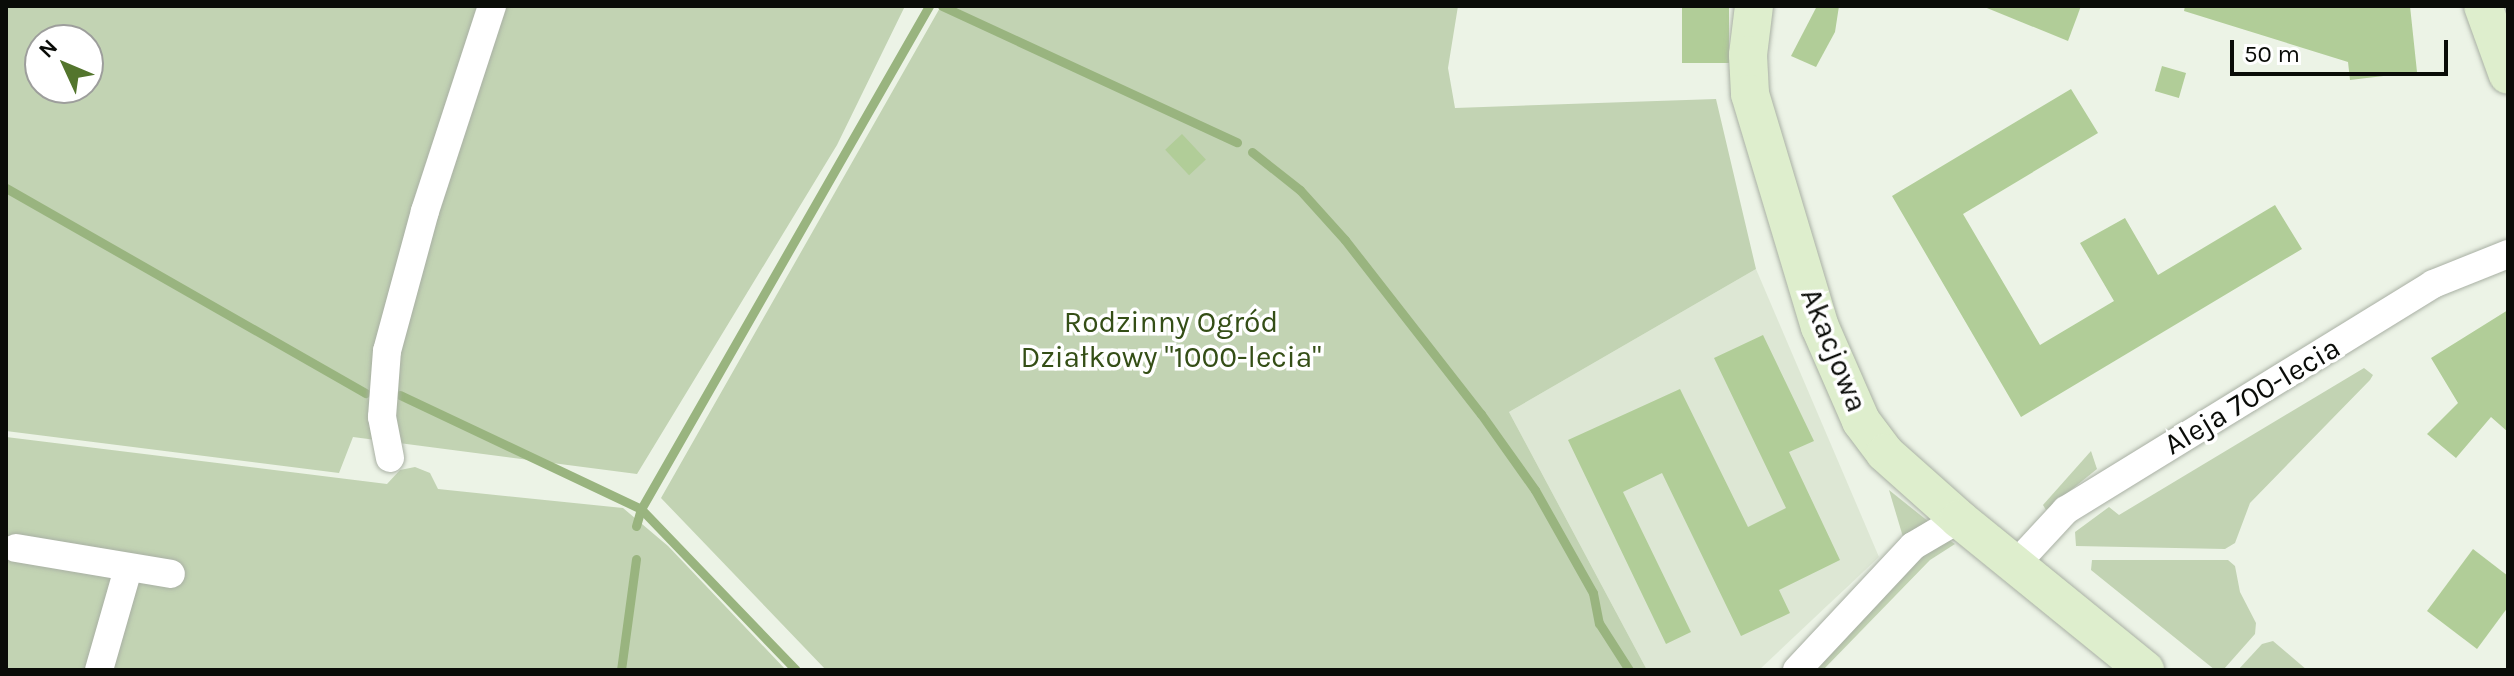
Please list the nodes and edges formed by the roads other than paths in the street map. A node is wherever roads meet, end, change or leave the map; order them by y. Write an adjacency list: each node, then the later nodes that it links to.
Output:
1 (492, 6): 6 (street)
2 (1754, 6): 7 (street, Akacjowa)
3 (2483, 6): 4 (street)
4 (2508, 75)
5 (2508, 254): 9 (street, Aleja 700-lecia)
6 (390, 458)
7 (1959, 519): 9 (street, Akacjowa); 13 (street)
8 (16, 548): 10 (street)
9 (2015, 565): 14 (street, Akacjowa)
10 (128, 569): 11 (street); 12 (street)
11 (171, 574)
12 (99, 670)
13 (1797, 670)
14 (2145, 670)

